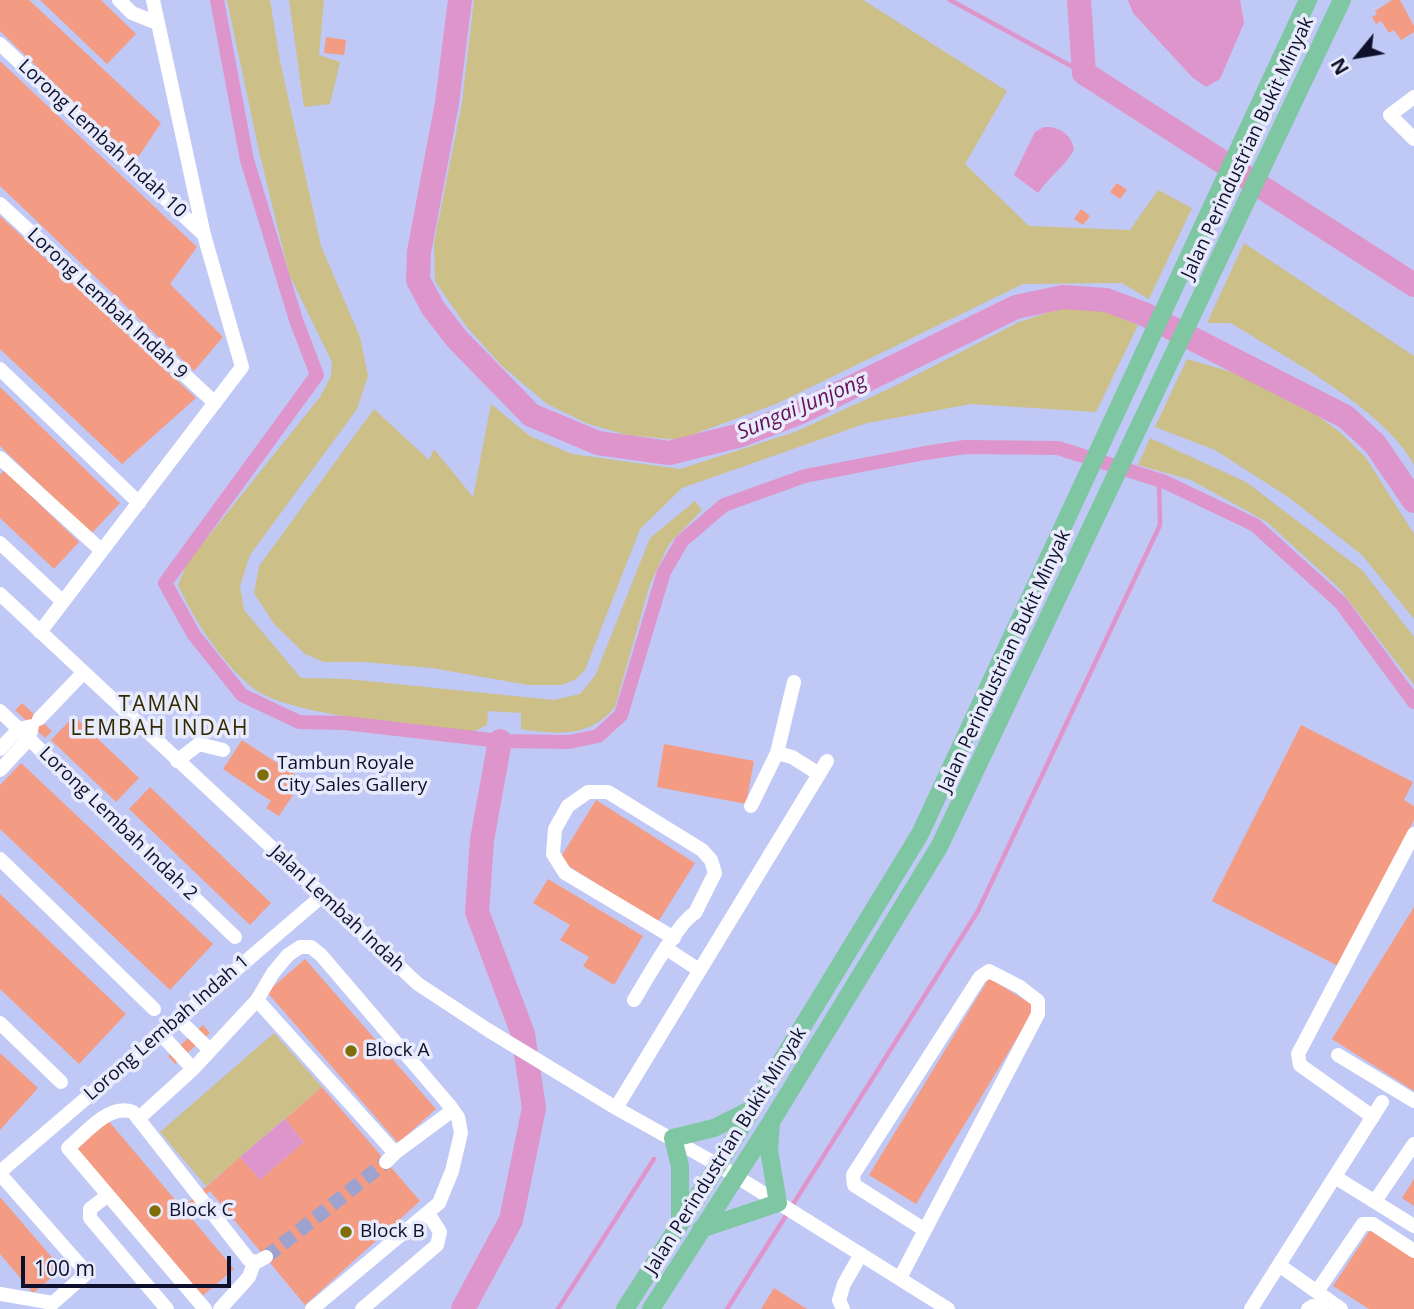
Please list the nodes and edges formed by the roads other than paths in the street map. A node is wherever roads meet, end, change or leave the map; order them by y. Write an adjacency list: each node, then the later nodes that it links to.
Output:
1 (120, 0): 5 (street)
2 (153, 0): 5 (street)
3 (1308, 0): 52 (main road, Jalan Perindustrian Bukit Minyak)
4 (1342, 0): 56 (main road, Jalan Perindustrian Bukit Minyak)
5 (157, 23): 10 (street)
6 (0, 44): 10 (street, Lorong Lembah Indah 10)
7 (1414, 97): 8 (street)
8 (1414, 139)
9 (0, 204): 12 (street, Lorong Lembah Indah 9)
10 (204, 235): 12 (street)
11 (0, 369): 14 (street)
12 (215, 403): 14 (street)
13 (0, 458): 16 (street)
14 (139, 503): 16 (street)
15 (0, 543): 18 (street)
16 (104, 547): 18 (street)
17 (0, 594): 19 (street, Jalan Lembah Indah)
18 (62, 601): 19 (street)
19 (40, 632): 20 (street, Jalan Lembah Indah)
20 (83, 673): 23 (street); 28 (street, Jalan Lembah Indah)
21 (794, 682): 27 (street)
22 (0, 711): 24 (street, Lorong Lembah Indah 2)
23 (39, 719)
24 (24, 734): 25 (street); 30 (street); 36 (street, Lorong Lembah Indah 2)
25 (0, 749)
26 (223, 750): 28 (street)
27 (778, 753): 31 (street); 32 (street)
28 (177, 761): 35 (street, Jalan Lembah Indah)
29 (827, 761): 31 (street)
30 (0, 770)
31 (819, 774): 38 (street)
32 (751, 806)
33 (1414, 834): 54 (street)
34 (0, 859): 41 (street)
35 (322, 896): 42 (street, Lorong Lembah Indah 1); 51 (street, Jalan Lembah Indah)
36 (235, 937)
37 (671, 944): 37 (street); 38 (street); 40 (street)
38 (699, 970): 51 (street)
39 (257, 1000): 45 (street); 53 (street); 53 (street)
40 (634, 1000)
41 (154, 1009)
42 (178, 1019): 44 (street, Lorong Lembah Indah 1); 45 (street)
43 (0, 1023): 48 (street)
44 (161, 1034): 47 (street); 60 (street, Lorong Lembah Indah 1)
45 (210, 1050): 47 (street)
46 (1338, 1055): 49 (street)
47 (193, 1069): 55 (street)
48 (61, 1083)
49 (1414, 1101)
50 (1382, 1102): 54 (street)
51 (616, 1108): 57 (street, Jalan Lembah Indah)
52 (752, 1109): 57 (main road); 59 (main road, Jalan Perindustrian Bukit Minyak)
53 (453, 1110): 66 (street)
54 (1373, 1117): 62 (street)
55 (138, 1119): 63 (street); 80 (street)
56 (771, 1122): 61 (main road, Jalan Perindustrian Bukit Minyak); 65 (main road)
57 (673, 1138): 59 (street, Jalan Lembah Indah); 67 (main road)
58 (1414, 1144): 64 (street)
59 (718, 1165): 61 (street, Jalan Lembah Indah); 67 (main road, Jalan Perindustrian Bukit Minyak)
60 (0, 1173): 76 (street)
61 (735, 1175): 65 (street, Jalan Lembah Indah); 69 (main road, Jalan Perindustrian Bukit Minyak)
62 (1335, 1177): 64 (street); 73 (street)
63 (108, 1195): 78 (street); 79 (street)
64 (1375, 1201): 68 (street)
65 (786, 1208): 69 (main road); 72 (street, Jalan Lembah Indah)
66 (428, 1213): 77 (street); 82 (street)
67 (679, 1222): 83 (main road, Jalan Perindustrian Bukit Minyak)
68 (1414, 1226)
69 (701, 1229): 84 (main road, Jalan Perindustrian Bukit Minyak)
70 (925, 1230): 70 (street); 74 (street)
71 (1414, 1251): 75 (street)
72 (862, 1254): 74 (street, Jalan Lembah Indah); 85 (street)
73 (1279, 1265): 75 (street); 87 (street)
74 (900, 1278): 86 (street, Jalan Lembah Indah)
75 (1318, 1290): 90 (street)
76 (0, 1294)
77 (330, 1304): 81 (street)
78 (203, 1308)
79 (167, 1309)
80 (220, 1309)
81 (313, 1309)
82 (362, 1309)
83 (625, 1309)
84 (651, 1309)
85 (843, 1309)
86 (948, 1309)
87 (1251, 1309)
88 (1308, 1309): 89 (street)
89 (1321, 1309)
90 (1342, 1309)

